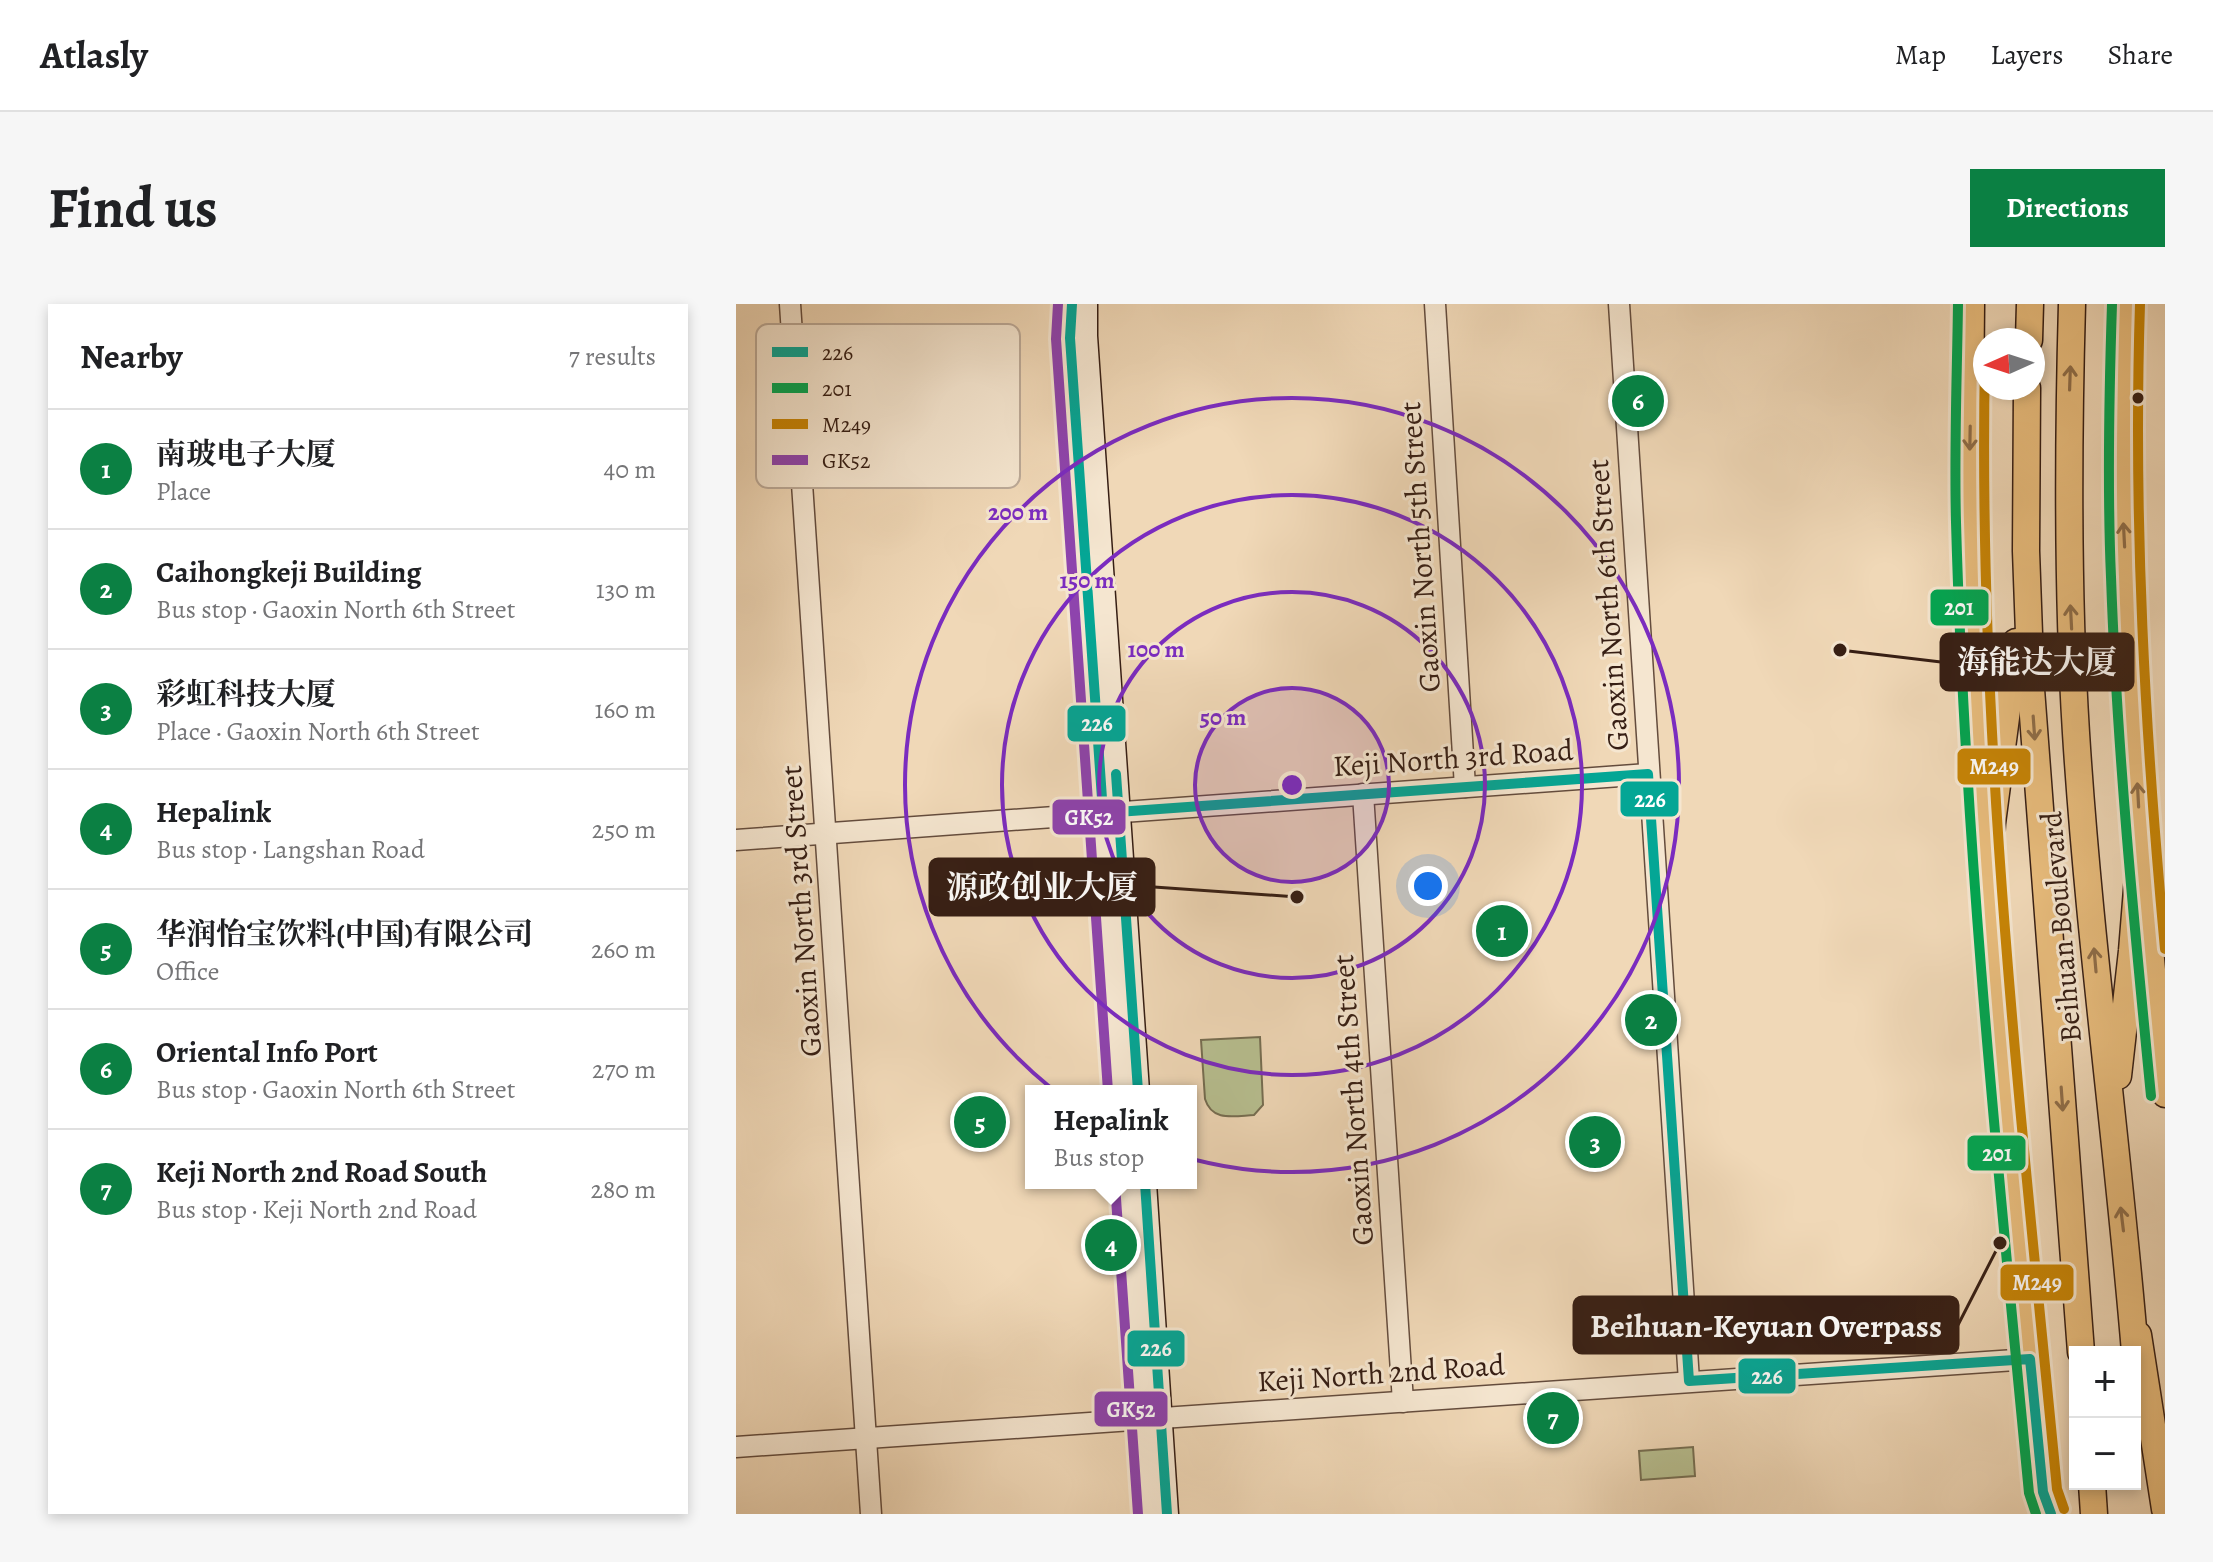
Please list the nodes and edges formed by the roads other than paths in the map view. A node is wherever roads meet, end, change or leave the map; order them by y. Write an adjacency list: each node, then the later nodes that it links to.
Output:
1 (790, 304): 10 (street, Gaoxin North 3rd Street)
2 (1072, 304): 18 (main road)
3 (1086, 304): 18 (main road)
4 (1435, 304): 16 (street, Gaoxin North 5th Street)
5 (1619, 304): 15 (street, Gaoxin North 6th Street)
6 (1972, 304): 22 (main road, one-way to 22)
7 (2030, 304): 11 (highway)
8 (2072, 304): 26 (highway, Beihuan Boulevard, one-way to 8)
9 (2126, 304): 21 (main road, one-way to 9)
10 (791, 324)
11 (2029, 328)
12 (2027, 400): 14 (highway, Beihuan Boulevard)
13 (803, 488): 19 (street, Gaoxin North 3rd Street)
14 (2026, 551): 22 (highway); 30 (highway, Beihuan Boulevard, one-way to 30)
15 (1648, 774): 16 (street, Keji North 3rd Road); 33 (street, Gaoxin North 6th Street)
16 (1465, 787): 17 (street, Keji North 3rd Road)
17 (1363, 794): 18 (street, Keji North 3rd Road); 34 (street, Gaoxin North 4th Street)
18 (1111, 813): 19 (street, Keji North 3rd Road); 23 (main road); 24 (main road)
19 (826, 833): 20 (street, Keji North 3rd Road); 37 (street, Gaoxin North 3rd Street)
20 (736, 840)
21 (2141, 840): 25 (main road); 26 (highway)
22 (1988, 886): 32 (main road)
23 (1122, 1085)
24 (1137, 1085)
25 (2165, 1095)
26 (2113, 1143): 29 (highway, Beihuan Boulevard, one-way to 26)
27 (1130, 1189): 35 (main road)
28 (1145, 1189): 35 (main road)
29 (2128, 1275): 31 (highway, Beihuan Boulevard); 41 (highway)
30 (2081, 1346)
31 (2134, 1346)
32 (2030, 1359): 33 (street, Keji North 2nd Road); 40 (main road)
33 (1689, 1381): 34 (street, Keji North 2nd Road)
34 (1403, 1402): 35 (street, Keji North 2nd Road)
35 (1153, 1418): 37 (street, Keji North 2nd Road); 43 (main road); 44 (main road)
36 (2140, 1418): 46 (highway, Beihuan Boulevard)
37 (866, 1438): 38 (street, Keji North 2nd Road); 42 (street, Gaoxin North 3rd Street)
38 (736, 1447)
39 (2092, 1490): 45 (highway)
40 (2047, 1503)
41 (2165, 1509)
42 (871, 1514)
43 (1152, 1514)
44 (1167, 1514)
45 (2094, 1514)
46 (2148, 1514)

